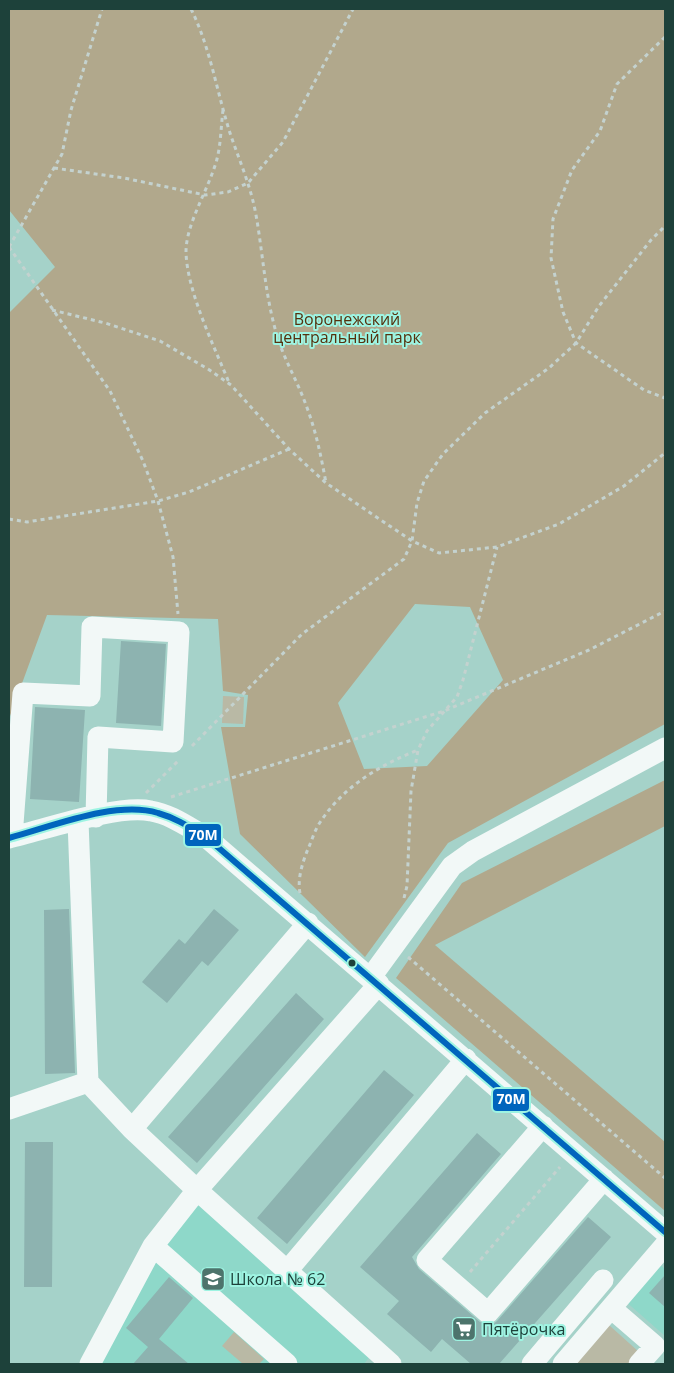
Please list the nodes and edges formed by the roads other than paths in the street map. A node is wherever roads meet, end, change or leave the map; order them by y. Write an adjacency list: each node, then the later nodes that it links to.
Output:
1 (665, 748): 5 (street)
2 (87, 819): 3 (street); 3 (street); 4 (street); 7 (street)
3 (11, 838)
4 (308, 923): 5 (street); 10 (street)
5 (375, 981): 6 (street); 12 (street)
6 (466, 1059): 9 (street); 16 (street)
7 (88, 1082): 8 (street); 10 (street)
8 (9, 1109)
9 (543, 1126): 11 (street); 11 (street)
10 (132, 1129): 12 (street)
11 (604, 1179): 13 (street)
12 (196, 1190): 15 (street); 16 (street)
13 (665, 1232)
14 (665, 1245): 18 (street)
15 (153, 1246): 20 (street); 21 (street)
16 (287, 1271): 19 (street)
17 (602, 1280): 22 (street)
18 (611, 1308): 23 (street); 24 (street)
19 (380, 1361)
20 (90, 1364)
21 (287, 1364)
22 (532, 1364)
23 (563, 1364)
24 (639, 1364)

